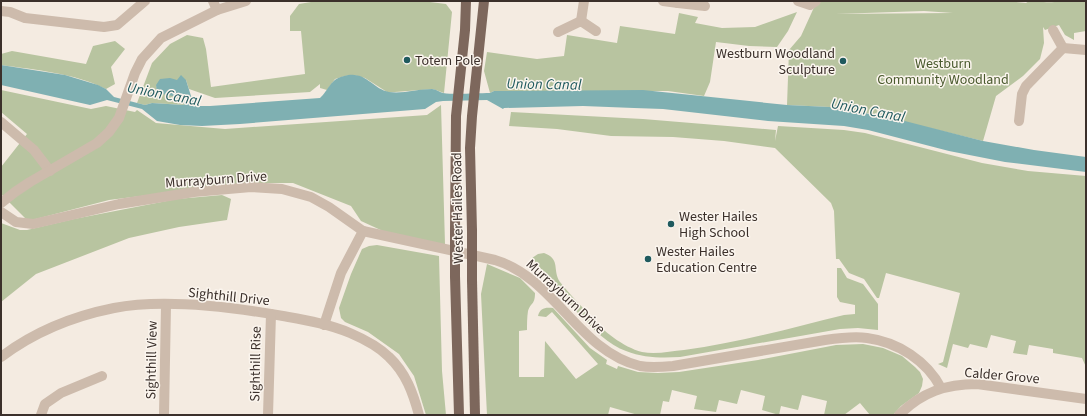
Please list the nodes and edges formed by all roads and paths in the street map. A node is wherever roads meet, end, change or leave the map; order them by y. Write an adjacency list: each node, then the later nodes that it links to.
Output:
1 (145, 1): 12 (street)
2 (246, 1): 10 (street)
3 (466, 1): 36 (main road, Wester Hailes Road, bridge)
4 (484, 1): 37 (main road, Wester Hailes Road, bridge)
5 (584, 1): 13 (street)
6 (663, 1): 9 (street)
7 (798, 1): 8 (street)
8 (816, 1)
9 (678, 2): 11 (street)
10 (215, 6): 21 (street)
11 (705, 6)
12 (1, 11)
13 (582, 21): 15 (street); 16 (street)
14 (1053, 30): 17 (street)
15 (596, 31)
16 (558, 32)
17 (1063, 48): 18 (street); 20 (street)
18 (1086, 50)
19 (1, 122): 21 (street)
20 (1019, 122)
21 (50, 171): 22 (street)
22 (1, 204)
23 (1, 212): 24 (street, Murrayburn Drive)
24 (363, 231): 27 (street); 30 (street, Murrayburn Drive)
25 (166, 305): 26 (street, Sighthill Drive); 28 (street, Sighthill Drive); 33 (street, Sighthill View)
26 (271, 314): 27 (street, Sighthill Drive); 34 (street, Sighthill Rise)
27 (324, 325): 35 (street, Sighthill Drive)
28 (1, 357)
29 (102, 376): 32 (street)
30 (941, 388): 31 (street, Calder Grove); 38 (street, Calder Grove)
31 (1086, 399)
32 (42, 415)
33 (164, 415)
34 (268, 415)
35 (419, 415)
36 (460, 415)
37 (475, 415)
38 (899, 415)

